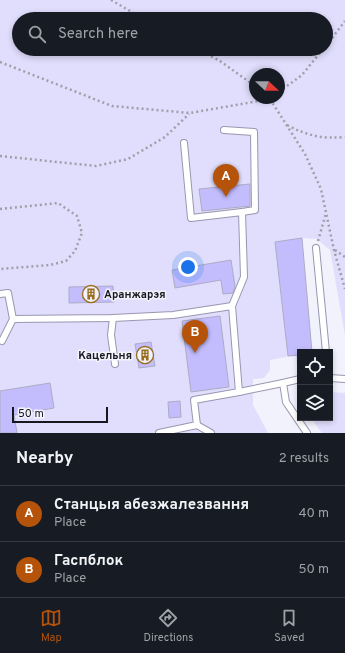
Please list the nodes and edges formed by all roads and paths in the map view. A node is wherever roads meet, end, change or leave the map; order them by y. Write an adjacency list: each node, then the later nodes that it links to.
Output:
1 (111, 0): 2 (path)
2 (132, 12)
3 (345, 21): 4 (path)
4 (333, 37)
5 (211, 56): 8 (path)
6 (318, 56): 9 (path)
7 (0, 62): 12 (path)
8 (249, 82)
9 (285, 88)
10 (249, 102): 12 (path)
11 (274, 104): 13 (path)
12 (190, 113): 17 (path)
13 (287, 125): 15 (path); 21 (path)
14 (224, 130): 19 (lane)
15 (345, 137)
16 (184, 143): 19 (lane)
17 (0, 156)
18 (0, 209): 23 (path)
19 (242, 212): 26 (lane)
20 (316, 248): 30 (lane)
21 (334, 250): 22 (path); 24 (path)
22 (345, 257)
23 (0, 269)
24 (345, 289)
25 (0, 294): 28 (lane)
26 (232, 306): 27 (lane); 36 (lane)
27 (113, 318): 28 (lane); 31 (lane)
28 (13, 319): 29 (lane)
29 (2, 340)
30 (326, 349)
31 (115, 364)
32 (333, 378): 33 (lane)
33 (345, 379)
34 (297, 380): 35 (lane)
35 (283, 383): 36 (lane); 40 (lane)
36 (240, 392): 37 (lane)
37 (197, 425): 38 (lane); 39 (lane)
38 (159, 433)
39 (211, 433)
40 (307, 433)

